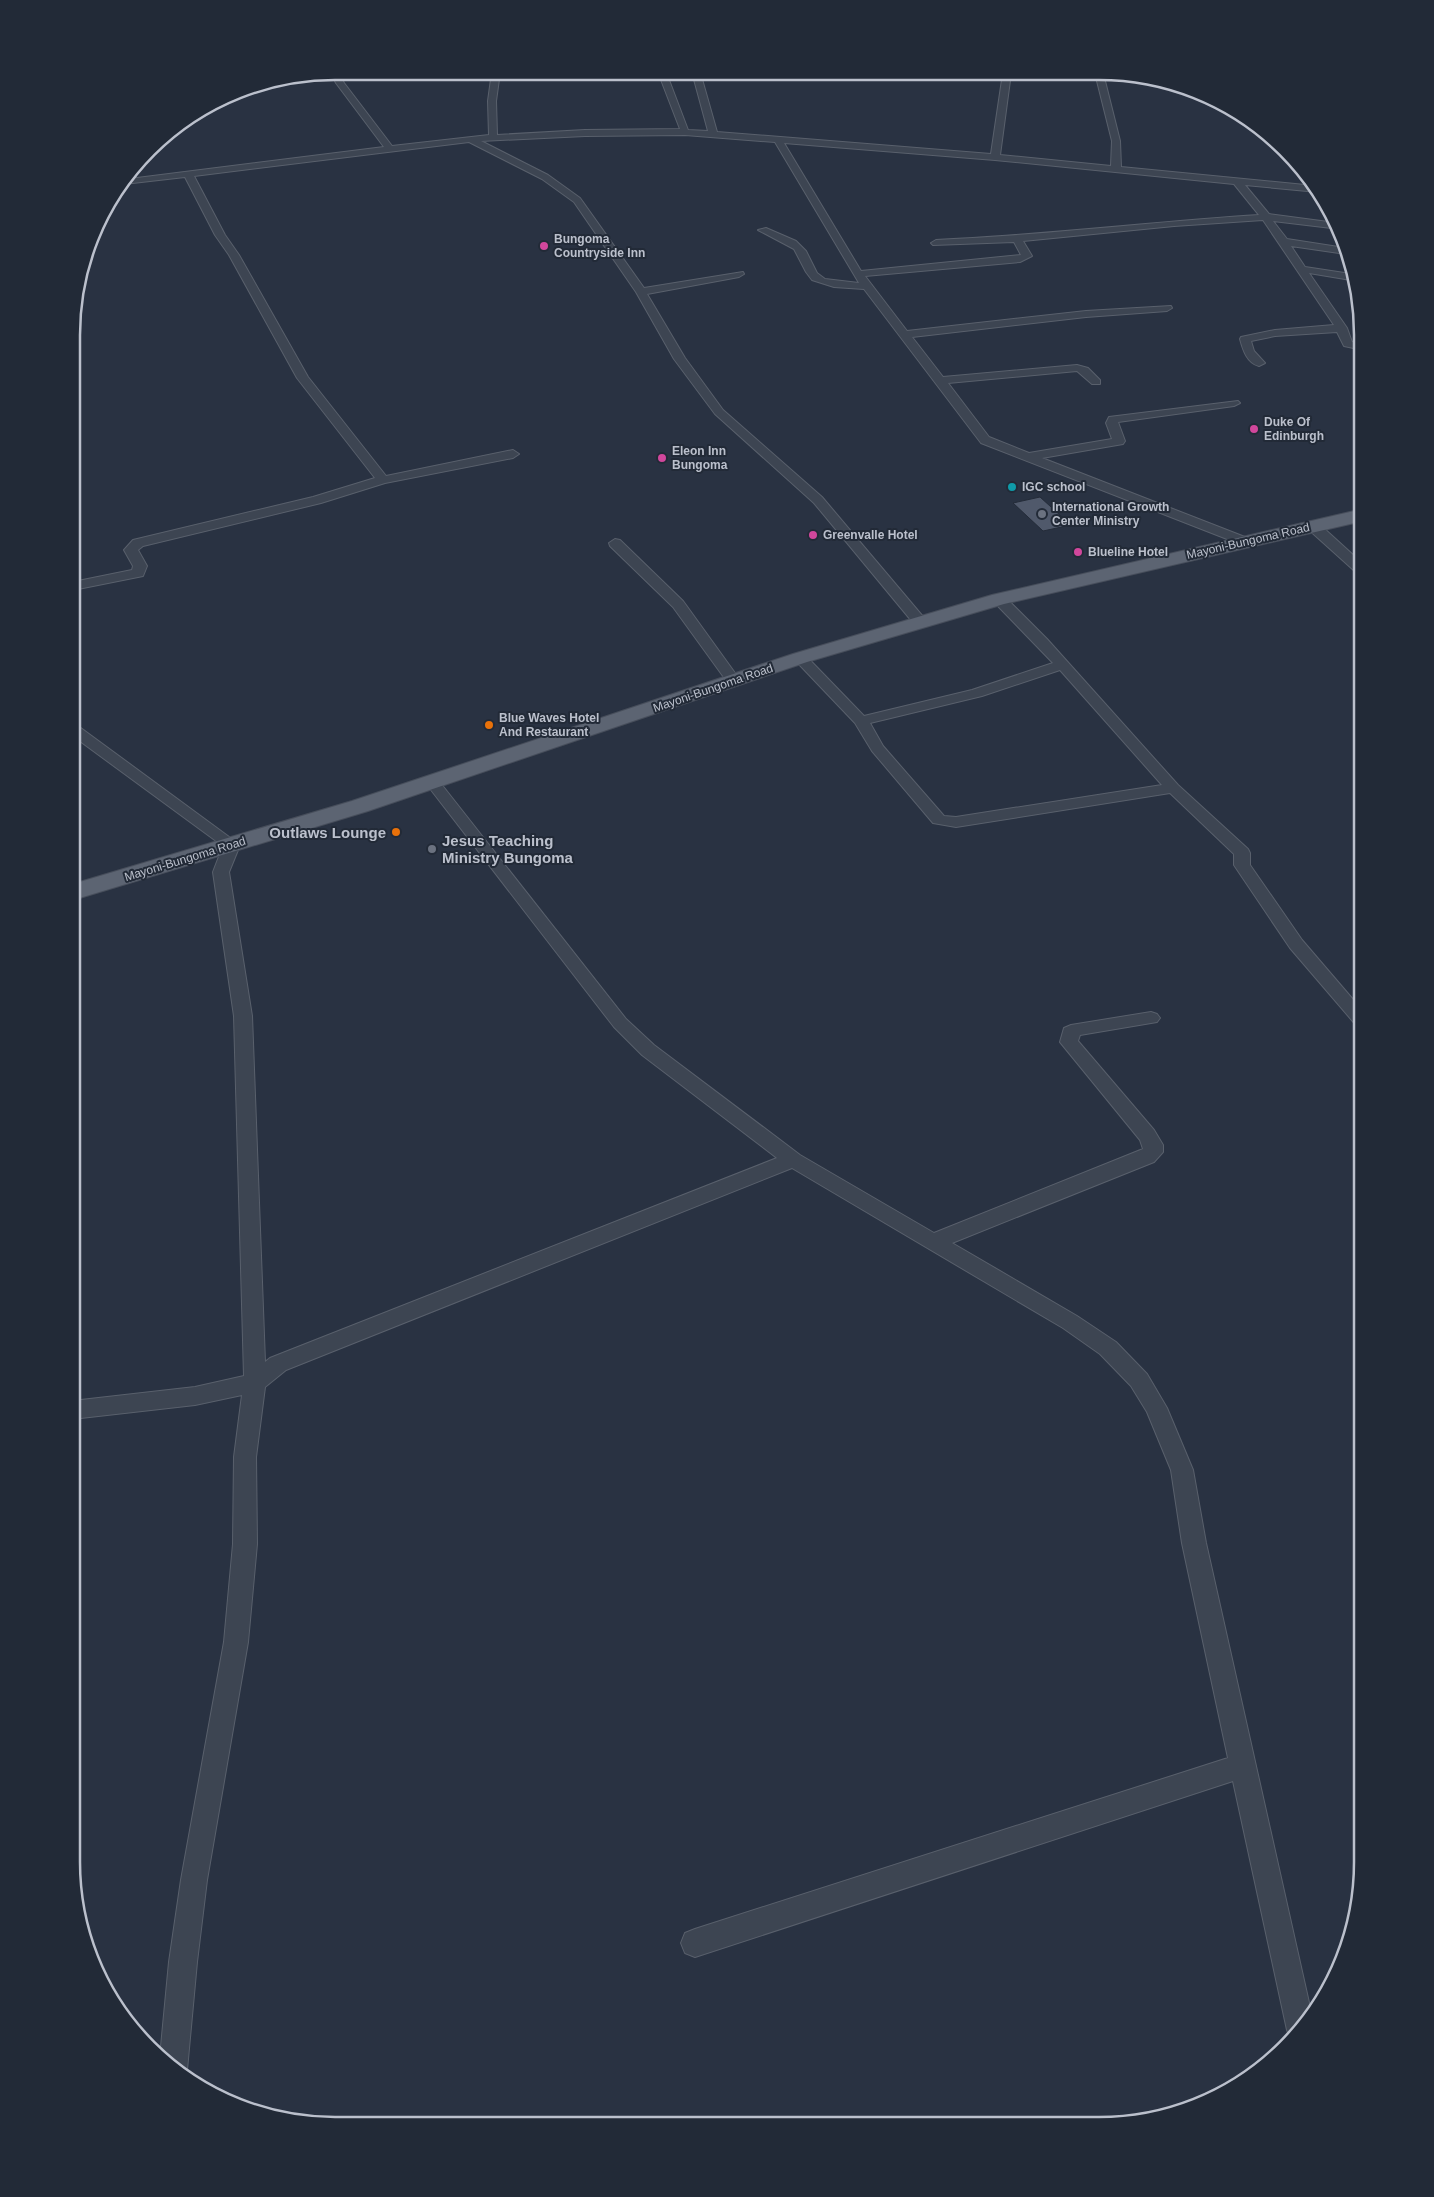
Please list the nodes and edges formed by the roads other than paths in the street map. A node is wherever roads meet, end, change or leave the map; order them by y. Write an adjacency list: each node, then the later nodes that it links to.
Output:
1 (338, 80): 12 (street)
2 (495, 80): 9 (street)
3 (665, 80): 7 (street)
4 (698, 80): 8 (street)
5 (1006, 80): 13 (street)
6 (1101, 80): 14 (street)
7 (685, 132): 8 (street); 9 (street)
8 (713, 133): 10 (street)
9 (493, 138): 11 (street)
10 (777, 138): 13 (street); 28 (street)
11 (471, 139): 12 (street); 31 (street)
12 (390, 149): 15 (street)
13 (995, 157): 14 (street)
14 (1116, 169): 16 (street)
15 (188, 174): 17 (street); 42 (street)
16 (1236, 180): 18 (street); 19 (street)
17 (132, 181)
18 (1307, 188)
19 (1268, 216): 20 (street); 22 (street); 23 (street)
20 (1329, 225)
21 (762, 230): 30 (street)
22 (1017, 238): 24 (street); 28 (street)
23 (1285, 242): 25 (street); 26 (street)
24 (936, 243)
25 (1339, 250)
26 (1301, 270): 29 (street); 33 (street)
27 (739, 274): 31 (street)
28 (858, 274): 30 (street)
29 (1347, 276)
30 (866, 286): 34 (street)
31 (642, 292): 50 (street)
32 (1168, 308): 34 (street)
33 (1342, 328): 35 (street); 36 (street)
34 (903, 335): 37 (street)
35 (1354, 345)
36 (1259, 363)
37 (938, 381): 38 (street); 41 (street)
38 (1096, 382)
39 (1234, 403): 41 (street)
40 (513, 454): 42 (street)
41 (1024, 457): 45 (street)
42 (382, 480): 48 (street)
43 (1354, 517): 44 (main road, Mayoni-Bungoma Road)
44 (1313, 526): 45 (main road, Mayoni-Bungoma Road); 47 (street)
45 (1245, 542): 49 (main road, Mayoni-Bungoma Road)
46 (615, 543): 53 (street)
47 (1354, 563)
48 (80, 584)
49 (999, 599): 50 (main road, Mayoni-Bungoma Road); 52 (street)
50 (920, 622): 51 (main road, Mayoni-Bungoma Road)
51 (800, 658): 53 (main road, Mayoni-Bungoma Road); 54 (street)
52 (1062, 665): 54 (street); 57 (street)
53 (733, 680): 56 (main road, Mayoni-Bungoma Road)
54 (861, 722): 57 (street)
55 (80, 735): 58 (street)
56 (433, 782): 58 (main road, Mayoni-Bungoma Road); 62 (street)
57 (1173, 788): 60 (street)
58 (232, 845): 59 (main road, Mayoni-Bungoma Road); 64 (street)
59 (80, 890)
60 (1354, 1012)
61 (1151, 1018): 63 (street)
62 (793, 1160): 63 (street); 64 (street)
63 (933, 1242): 66 (street)
64 (255, 1383): 65 (street); 69 (street)
65 (80, 1409)
66 (1242, 1766): 67 (street); 68 (street)
67 (695, 1943)
68 (1299, 2020)
69 (174, 2059)

